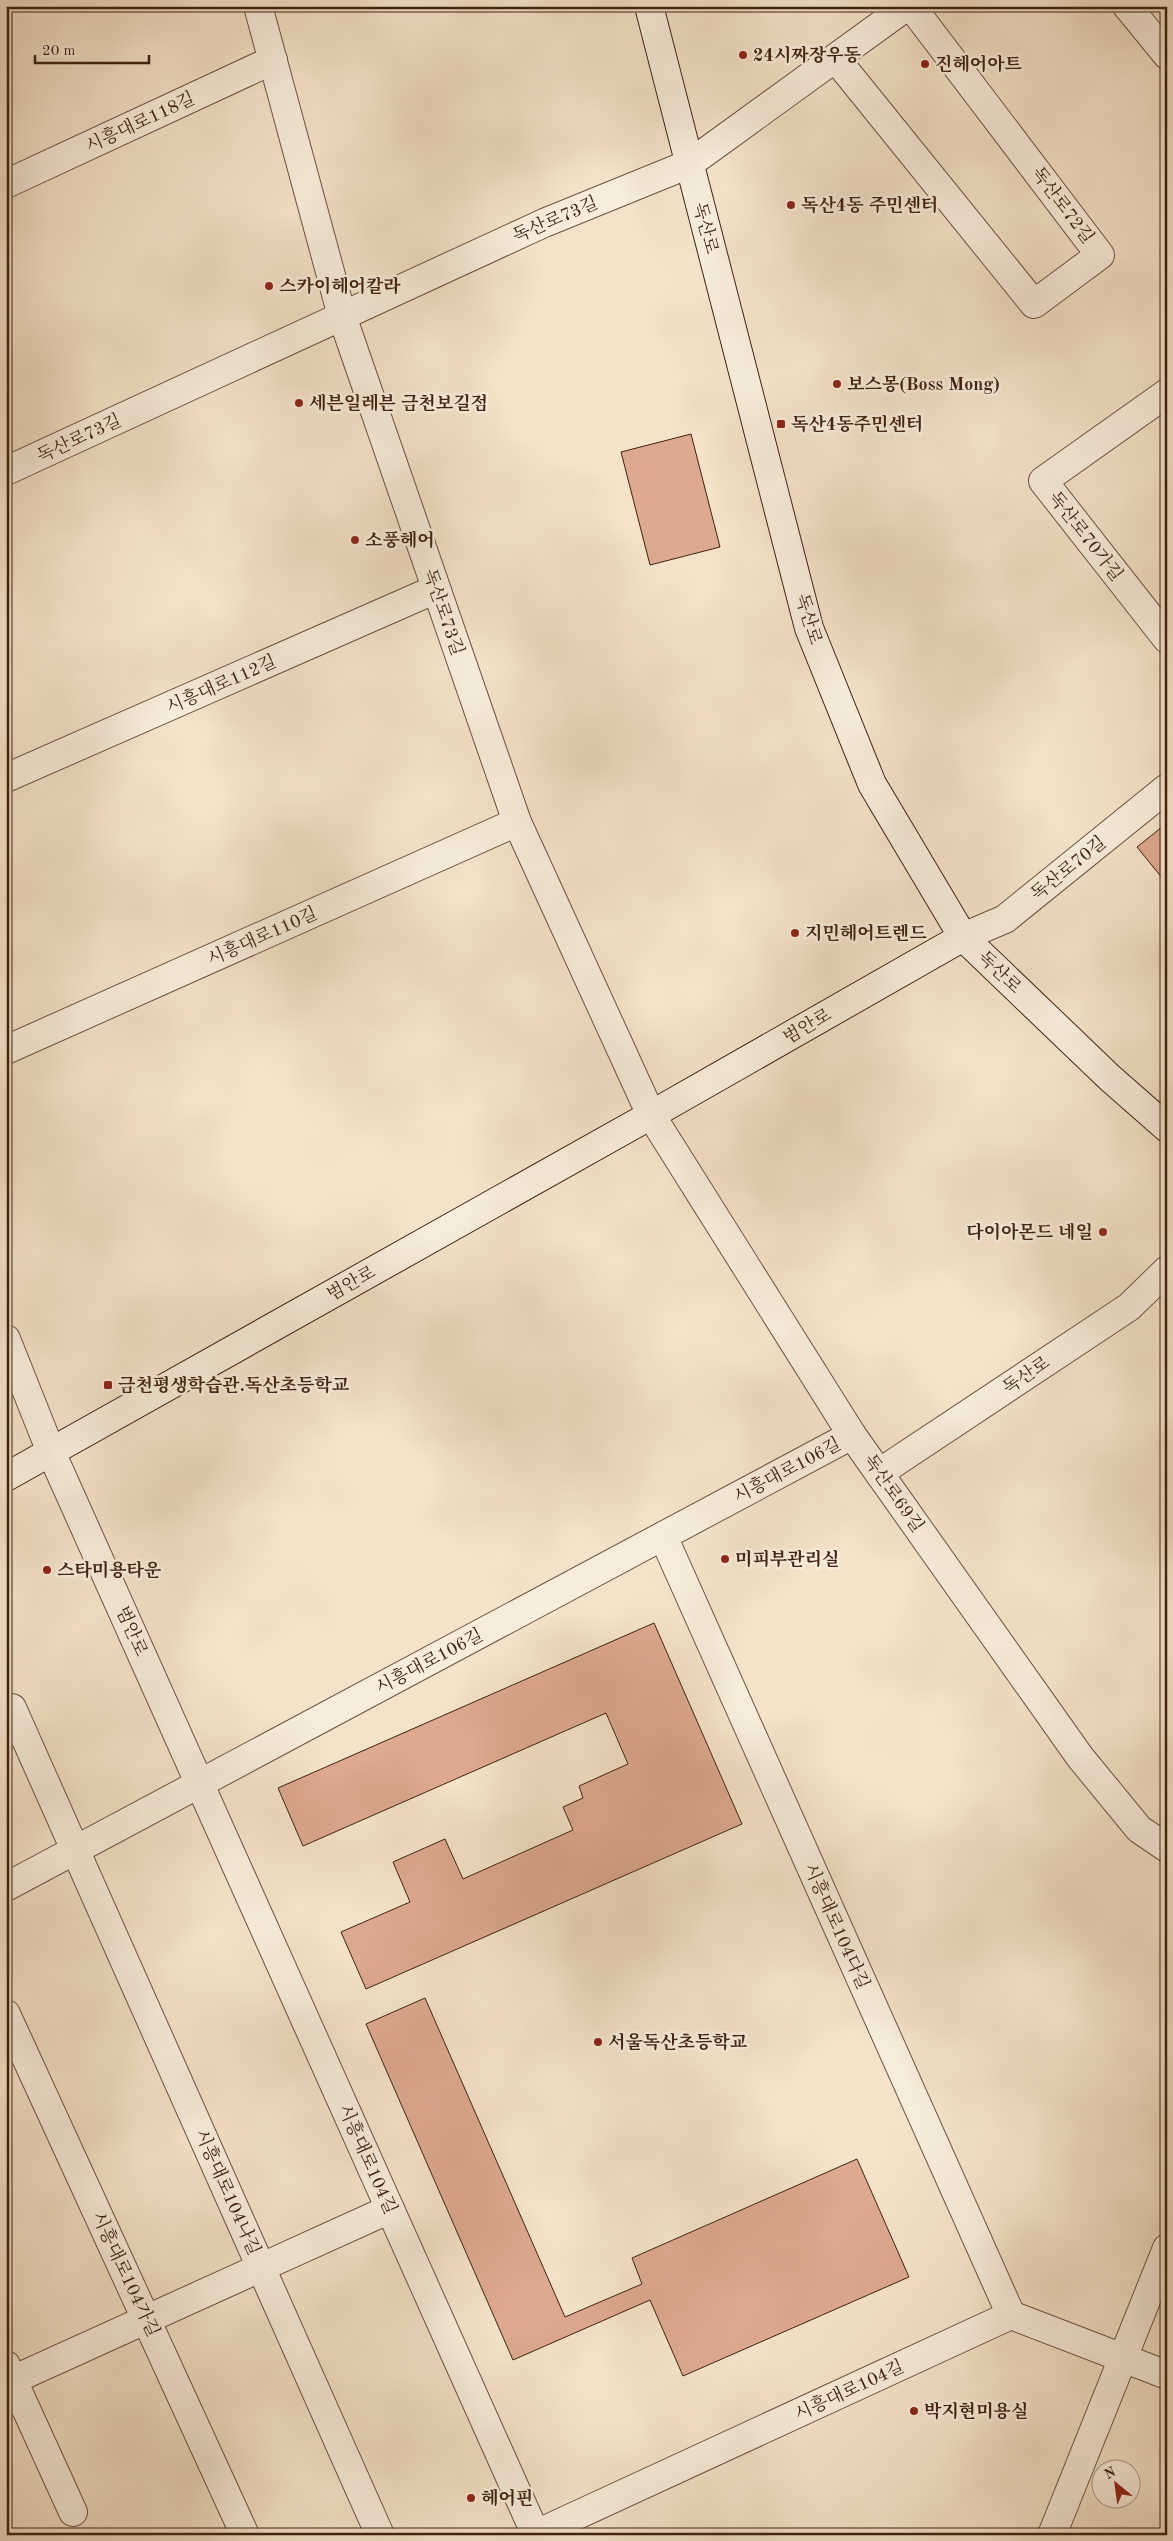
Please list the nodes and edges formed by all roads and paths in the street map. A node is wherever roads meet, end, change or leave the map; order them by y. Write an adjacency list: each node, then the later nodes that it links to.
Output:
1 (258, 6): 8 (street, 독산로73길)
2 (649, 6): 9 (street, 독산로)
3 (907, 6): 7 (street)
4 (911, 6): 7 (street, 독산로72길)
5 (1127, 6): 6 (street)
6 (1167, 55)
7 (836, 59): 9 (street)
8 (273, 60): 10 (street, 시흥대로118길); 11 (street, 독산로73길)
9 (689, 164): 11 (street, 독산로73길); 19 (street, 독산로)
10 (6, 184)
11 (342, 316): 13 (street, 독산로73길); 14 (street, 독산로73길)
12 (1167, 392): 15 (street, 독산로70가길)
13 (6, 471)
14 (436, 589): 16 (street, 시흥대로112길); 18 (street, 독산로73길)
15 (1167, 639)
16 (6, 778)
17 (1167, 788): 19 (street, 독산로70길)
18 (517, 822): 20 (street, 시흥대로110길); 21 (street)
19 (963, 936): 21 (street, 범안로); 22 (street, 독산로)
20 (6, 1050)
21 (652, 1115): 25 (street, 독산로69길); 26 (street, 범안로)
22 (1167, 1128)
23 (1167, 1270): 27 (street, 독산로)
24 (6, 1339): 26 (street, 범안로)
25 (852, 1435): 27 (street, 독산로69길); 29 (street, 시흥대로106길)
26 (51, 1452): 28 (street, 범안로); 31 (street, 범안로)
27 (879, 1473): 32 (street, 독산로69길)
28 (6, 1477)
29 (663, 1536): 31 (street, 시흥대로106길); 39 (street, 시흥대로104다길)
30 (6, 1711): 33 (street, 시흥대로104나길)
31 (200, 1784): 33 (street, 시흥대로106길); 36 (street, 시흥대로104길)
32 (1167, 1848)
33 (75, 1850): 34 (street, 시흥대로106길); 38 (street, 시흥대로104나길)
34 (6, 1887)
35 (6, 2014): 40 (street, 시흥대로104가길)
36 (390, 2209): 38 (street); 45 (street, 시흥대로104길)
37 (1167, 2248): 41 (street)
38 (261, 2267): 40 (street); 47 (street, 시흥대로104나길)
39 (1011, 2315): 41 (street); 45 (street, 시흥대로104길)
40 (146, 2320): 42 (street); 46 (street, 시흥대로104가길)
41 (1124, 2359): 43 (street); 48 (street)
42 (8, 2376): 44 (street)
43 (1167, 2376)
44 (72, 2512)
45 (535, 2534)
46 (245, 2535)
47 (380, 2535)
48 (1052, 2535)

